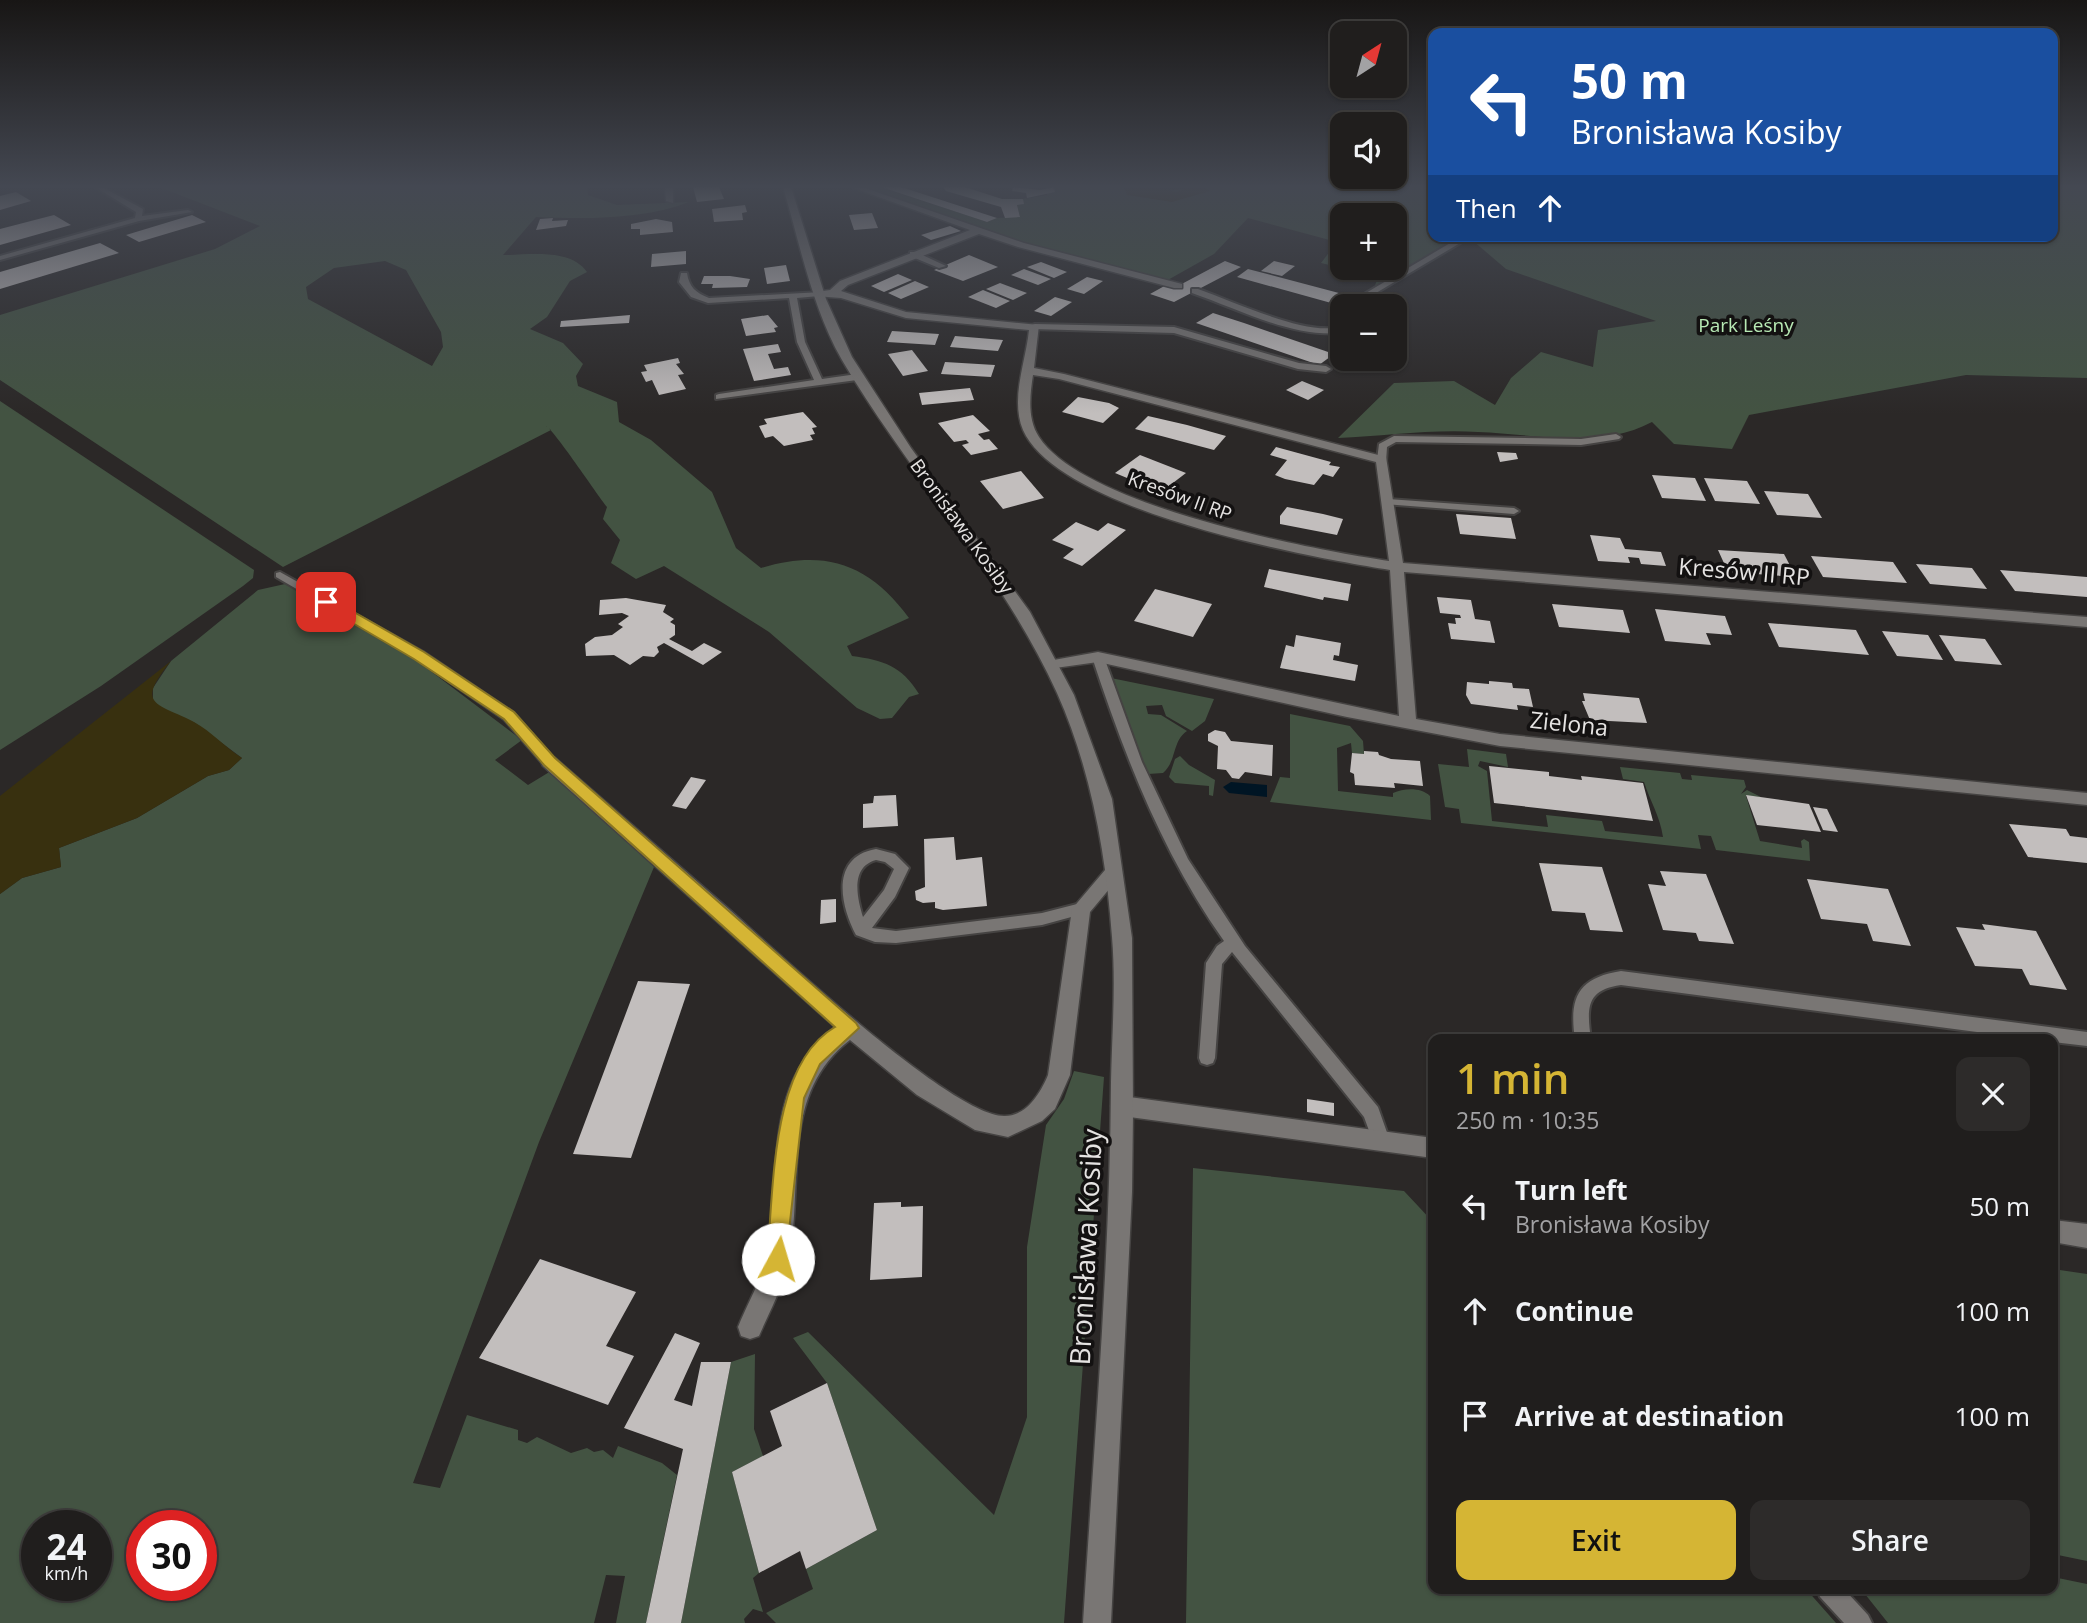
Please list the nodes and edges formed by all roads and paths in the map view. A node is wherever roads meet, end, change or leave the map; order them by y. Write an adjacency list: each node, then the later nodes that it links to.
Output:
1 (816, 263): 10 (street, Bronisława Kosiby)
2 (892, 263): 10 (street)
3 (934, 263): 6 (lane)
4 (1089, 263): 8 (street)
5 (1422, 263): 11 (lane)
6 (942, 266)
7 (684, 275): 12 (lane)
8 (1178, 286)
9 (1195, 291): 14 (lane)
10 (827, 292): 12 (lane); 13 (street); 17 (street, Bronisława Kosiby)
11 (1369, 294)
12 (793, 297): 18 (lane)
13 (1035, 327): 15 (lane); 16 (street, Kresów II RP)
14 (1330, 331)
15 (1326, 369)
16 (1030, 371): 21 (street); 24 (street, Kresów II RP)
17 (857, 377): 18 (lane); 28 (street, Bronisława Kosiby)
18 (819, 382): 19 (lane)
19 (719, 397)
20 (1616, 437): 21 (lane)
21 (1382, 460): 22 (street)
22 (1388, 502): 23 (lane); 24 (street)
23 (1514, 511)
24 (1397, 568): 26 (street, Kresów II RP); 29 (street)
25 (280, 575): 30 (lane)
26 (2087, 622)
27 (1098, 657): 28 (street, Zielona); 29 (street, Zielona); 35 (lane)
28 (1053, 665): 32 (street, Bronisława Kosiby)
29 (1408, 723): 31 (street, Zielona)
30 (549, 762): 36 (street)
31 (2087, 799)
32 (1112, 875): 33 (street); 42 (street, Bronisława Kosiby)
33 (1081, 909): 34 (lane); 36 (street)
34 (860, 930): 34 (lane)
35 (1234, 943): 41 (lane); 43 (lane)
36 (850, 1028): 47 (street)
37 (1582, 1034): 38 (lane)
38 (2049, 1034)
39 (2058, 1035): 40 (lane)
40 (2087, 1039)
41 (1207, 1058)
42 (1122, 1105): 43 (street); 49 (street, Bronisława Kosiby)
43 (1381, 1141): 44 (street)
44 (1428, 1148)
45 (2058, 1232): 46 (street)
46 (2087, 1236)
47 (750, 1327)
48 (1833, 1594): 50 (lane)
49 (1097, 1623)
50 (1860, 1623)

